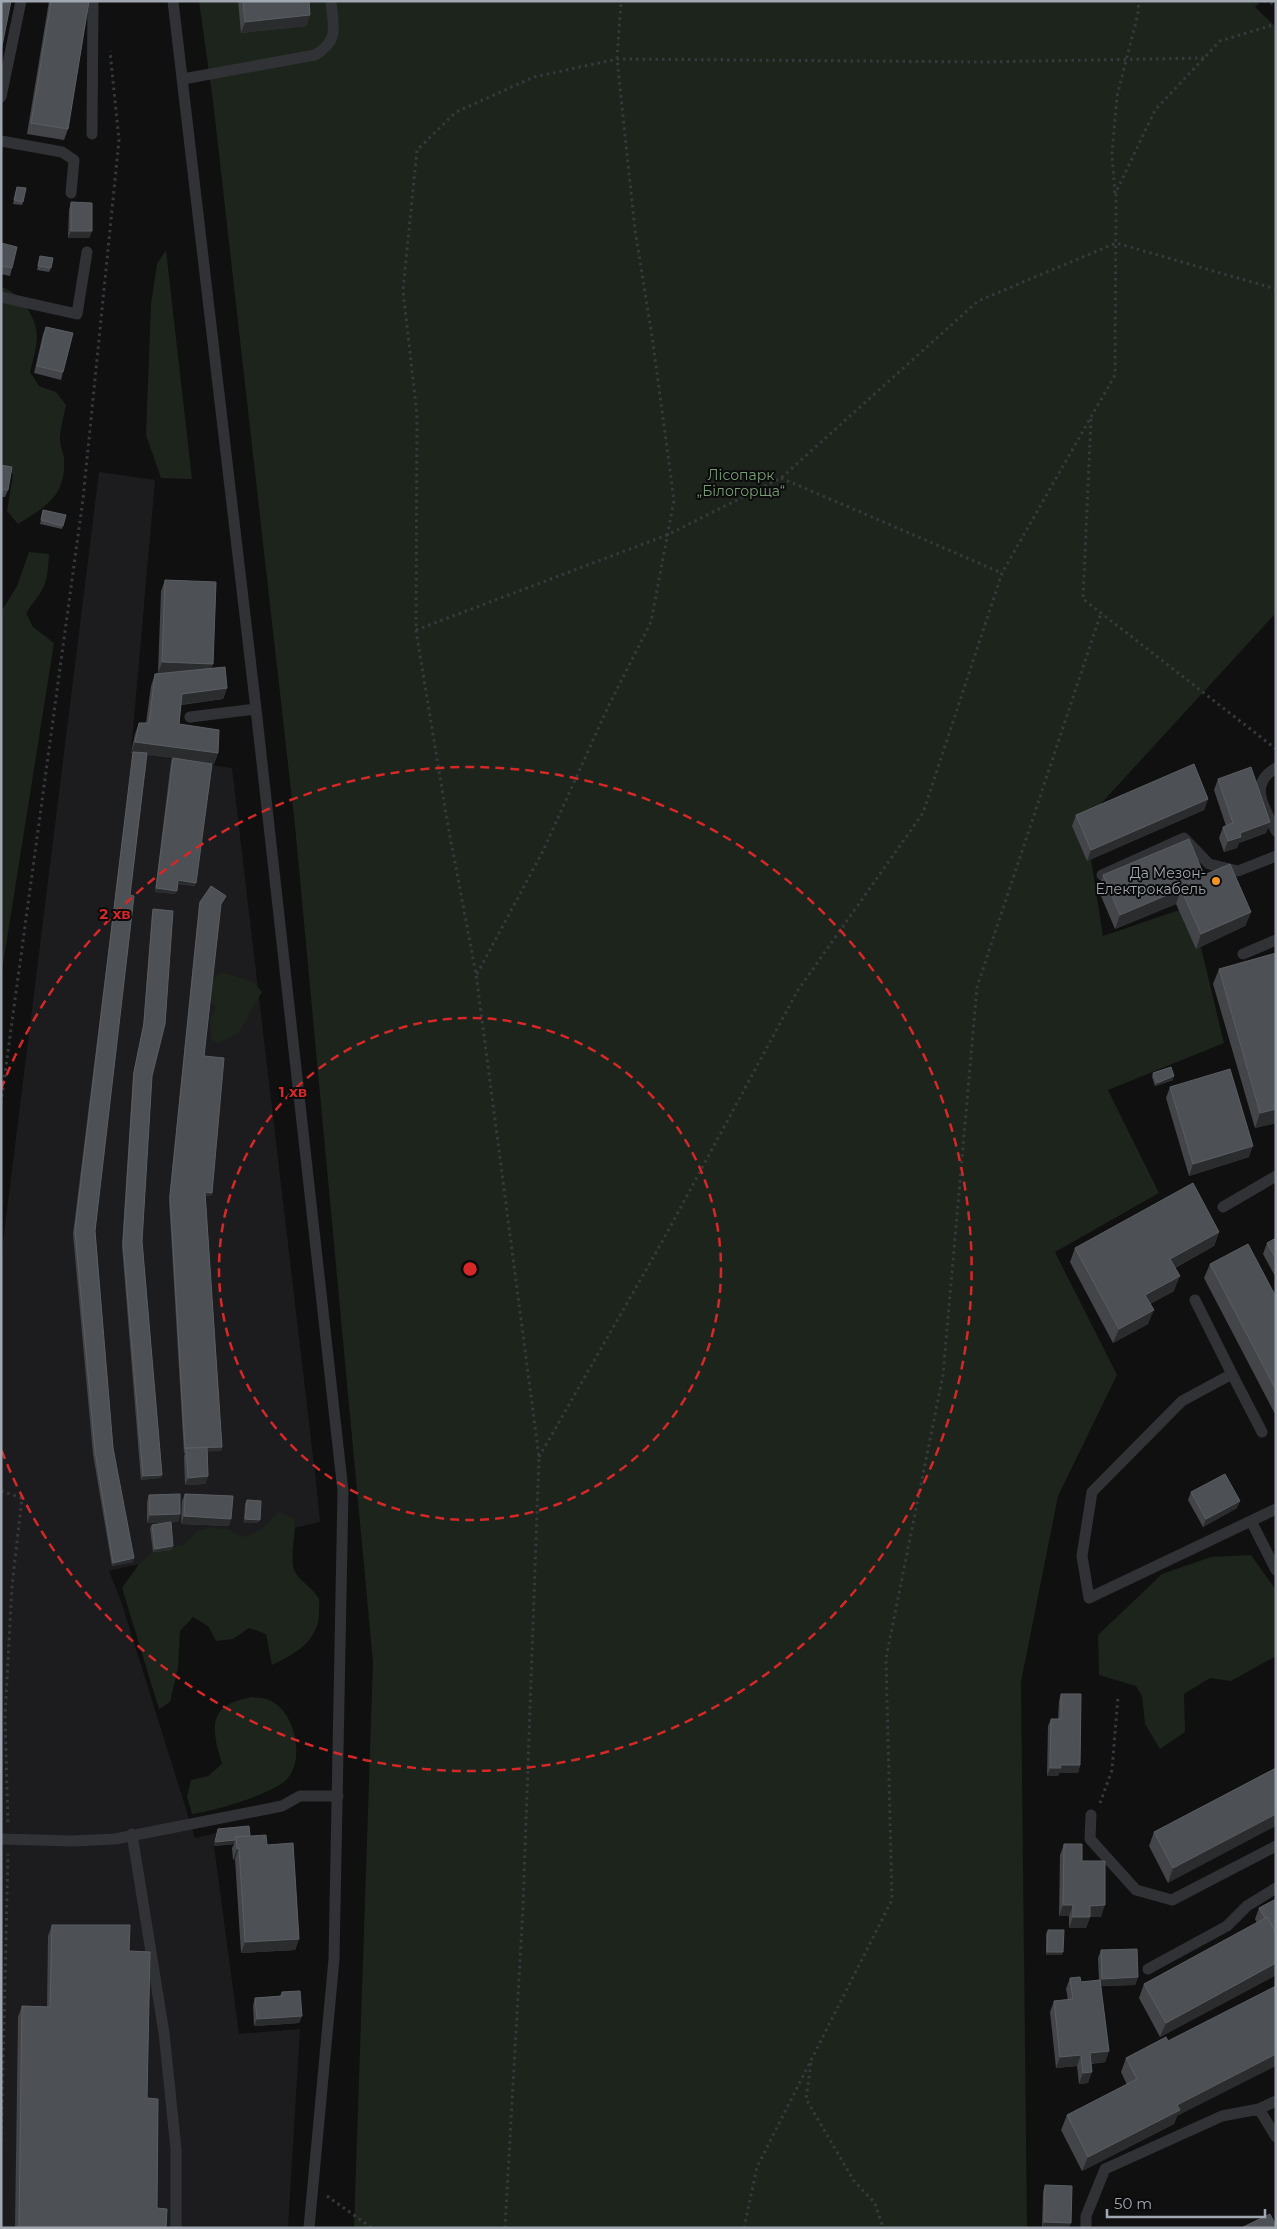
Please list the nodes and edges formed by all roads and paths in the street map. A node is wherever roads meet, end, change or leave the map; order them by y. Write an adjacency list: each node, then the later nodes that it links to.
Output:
1 (20, 1): 14 (lane)
2 (93, 1): 15 (lane)
3 (173, 1): 13 (lane)
4 (331, 1): 13 (lane)
5 (620, 1): 11 (path)
6 (1139, 1): 12 (path)
7 (1264, 1): 8 (path)
8 (1276, 4)
9 (1276, 24): 10 (path)
10 (1204, 58): 12 (path); 18 (path)
11 (617, 59): 12 (path); 26 (path); 29 (path)
12 (1126, 59): 18 (path)
13 (183, 79): 30 (lane)
14 (1, 97)
15 (92, 134)
16 (1, 141): 17 (lane)
17 (71, 193)
18 (1116, 202): 19 (path)
19 (1116, 243): 21 (path); 23 (path); 24 (path)
20 (87, 252): 22 (lane)
21 (1276, 289)
22 (1, 297)
23 (1091, 417): 27 (path); 28 (path)
24 (781, 478): 26 (path); 27 (path)
25 (83, 499): 40 (path)
26 (667, 535): 29 (path); 39 (path)
27 (1002, 573): 46 (path)
28 (1101, 613): 32 (path); 60 (path)
29 (416, 630): 39 (path)
30 (256, 709): 31 (lane); 53 (lane)
31 (190, 717)
32 (1276, 749)
33 (1276, 768): 34 (lane)
34 (1276, 831)
35 (1276, 856): 36 (lane)
36 (1102, 875)
37 (1276, 940): 38 (lane)
38 (1243, 954)
39 (476, 974): 46 (path)
40 (1, 1103)
41 (1276, 1176): 42 (lane)
42 (1223, 1207)
43 (1195, 1300): 44 (lane)
44 (1232, 1374): 45 (lane); 50 (lane)
45 (1262, 1432)
46 (539, 1457): 68 (path)
47 (1, 1491): 48 (path)
48 (22, 1498)
49 (1276, 1508): 50 (lane)
50 (1250, 1521): 51 (lane)
51 (1276, 1570)
52 (1118, 1696): 54 (path)
53 (338, 1796): 55 (lane); 64 (lane)
54 (1091, 1815): 57 (lane)
55 (132, 1834): 56 (lane); 65 (lane)
56 (1, 1839)
57 (1276, 1846)
58 (1276, 1888): 59 (lane)
59 (1148, 1969)
60 (811, 2060): 69 (path); 70 (path)
61 (1276, 2100): 62 (lane)
62 (1259, 2109): 63 (lane); 71 (lane)
63 (1276, 2138)
64 (313, 2185): 66 (lane); 67 (path)
65 (176, 2228)
66 (309, 2228)
67 (372, 2228)
68 (506, 2228)
69 (744, 2228)
70 (883, 2228)
71 (1086, 2228)

